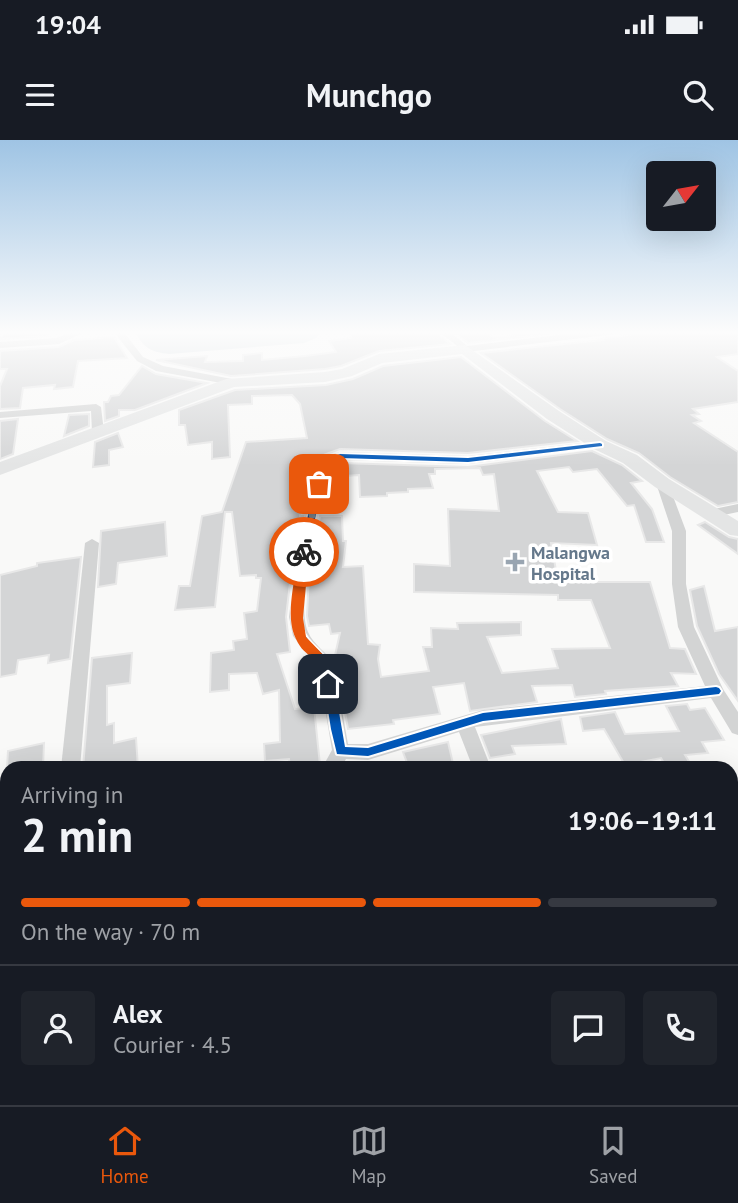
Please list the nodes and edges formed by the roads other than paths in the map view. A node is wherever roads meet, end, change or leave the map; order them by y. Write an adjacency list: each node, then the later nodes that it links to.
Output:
1 (199, 376): 4 (street)
2 (325, 376): 4 (main road)
3 (497, 376): 7 (main road)
4 (232, 382): 6 (main road)
5 (0, 415): 6 (street)
6 (99, 432): 8 (main road)
7 (600, 446): 9 (main road); 17 (street)
8 (0, 469)
9 (662, 483): 11 (main road); 14 (street)
10 (738, 508): 11 (street)
11 (714, 513): 12 (main road)
12 (738, 530)
13 (92, 543): 18 (street)
14 (716, 691): 15 (street); 16 (street)
15 (464, 722): 17 (street); 20 (street)
16 (738, 728)
17 (341, 751): 19 (street)
18 (70, 761)
19 (335, 761)
20 (479, 761)

